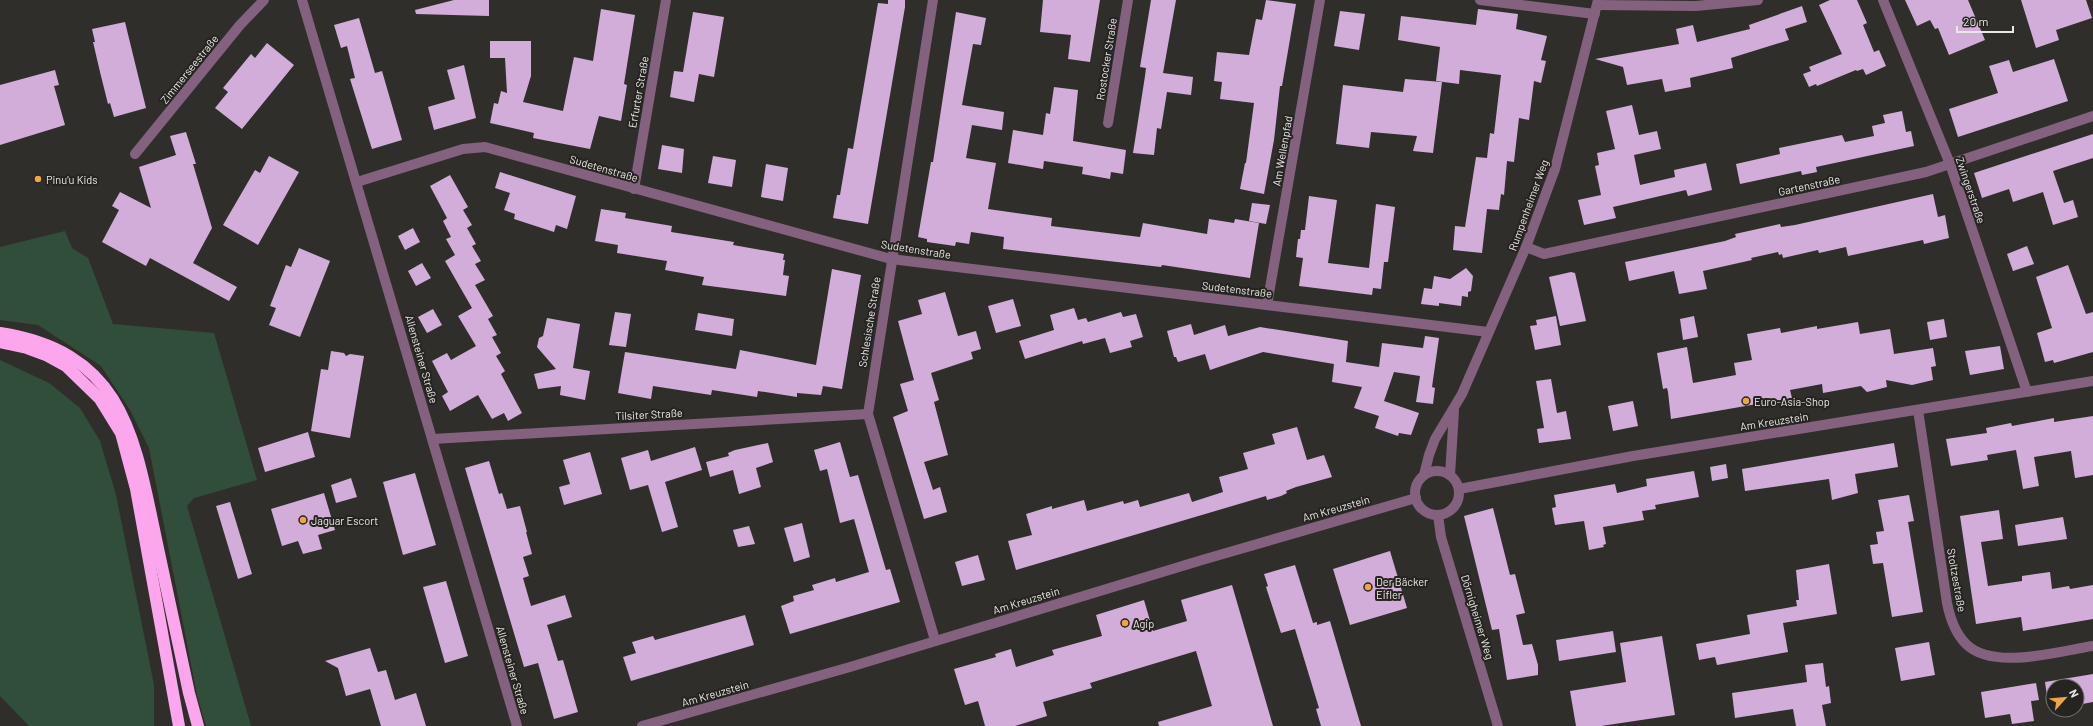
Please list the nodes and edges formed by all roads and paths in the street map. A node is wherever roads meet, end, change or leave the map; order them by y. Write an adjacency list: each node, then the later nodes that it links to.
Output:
1 (264, 0): 13 (street, Zimmerseestraße)
2 (302, 0): 15 (street, Allensteiner Straße)
3 (666, 0): 16 (street, Erfurter Straße)
4 (933, 0): 18 (street, Schlesische Straße)
5 (1128, 0): 12 (street, Rostocker Straße)
6 (1320, 0): 19 (street, Am Wellenpfad)
7 (1480, 0): 10 (street)
8 (1758, 0): 10 (street)
9 (1883, 0): 14 (street, Zwingerstraße)
10 (1597, 6): 17 (street, Rumpenheimer Weg)
11 (2093, 116): 14 (street, Gartenstraße)
12 (1108, 123)
13 (135, 154)
14 (1950, 164): 17 (street, Gartenstraße); 24 (street, Zwingerstraße)
15 (356, 182): 16 (street, Sudetenstraße); 28 (street, Allensteiner Straße)
16 (634, 189): 18 (street, Sudetenstraße)
17 (1526, 247): 20 (street, Rumpenheimer Weg)
18 (891, 259): 19 (street, Sudetenstraße); 27 (street, Schlesische Straße)
19 (1267, 305): 20 (street, Sudetenstraße)
20 (1488, 332): 25 (street, Rumpenheimer Weg)
21 (0, 333): 37 (highway)
22 (0, 342): 36 (highway)
23 (2093, 381): 24 (street, Am Kreuzstein)
24 (2028, 392): 26 (street, Am Kreuzstein)
25 (1454, 409): 29 (street, Rumpenheimer Weg); 30 (street, Rumpenheimer Weg)
26 (1918, 410): 31 (street, Am Kreuzstein); 35 (street, Stoltzestraße)
27 (868, 414): 28 (street, Tilsiter Straße); 34 (street, Schlesische Straße)
28 (433, 439): 38 (street, Allensteiner Straße)
29 (1424, 475): 30 (street); 32 (street)
30 (1450, 475): 31 (street)
31 (1459, 488): 33 (street)
32 (1416, 498): 33 (street); 34 (street, Am Kreuzstein)
33 (1438, 515): 40 (street, Dörnigheimer Weg)
34 (935, 640): 39 (street, Am Kreuzstein)
35 (2093, 646)
36 (178, 726)
37 (198, 726)
38 (517, 726)
39 (642, 726)
40 (1498, 726)

